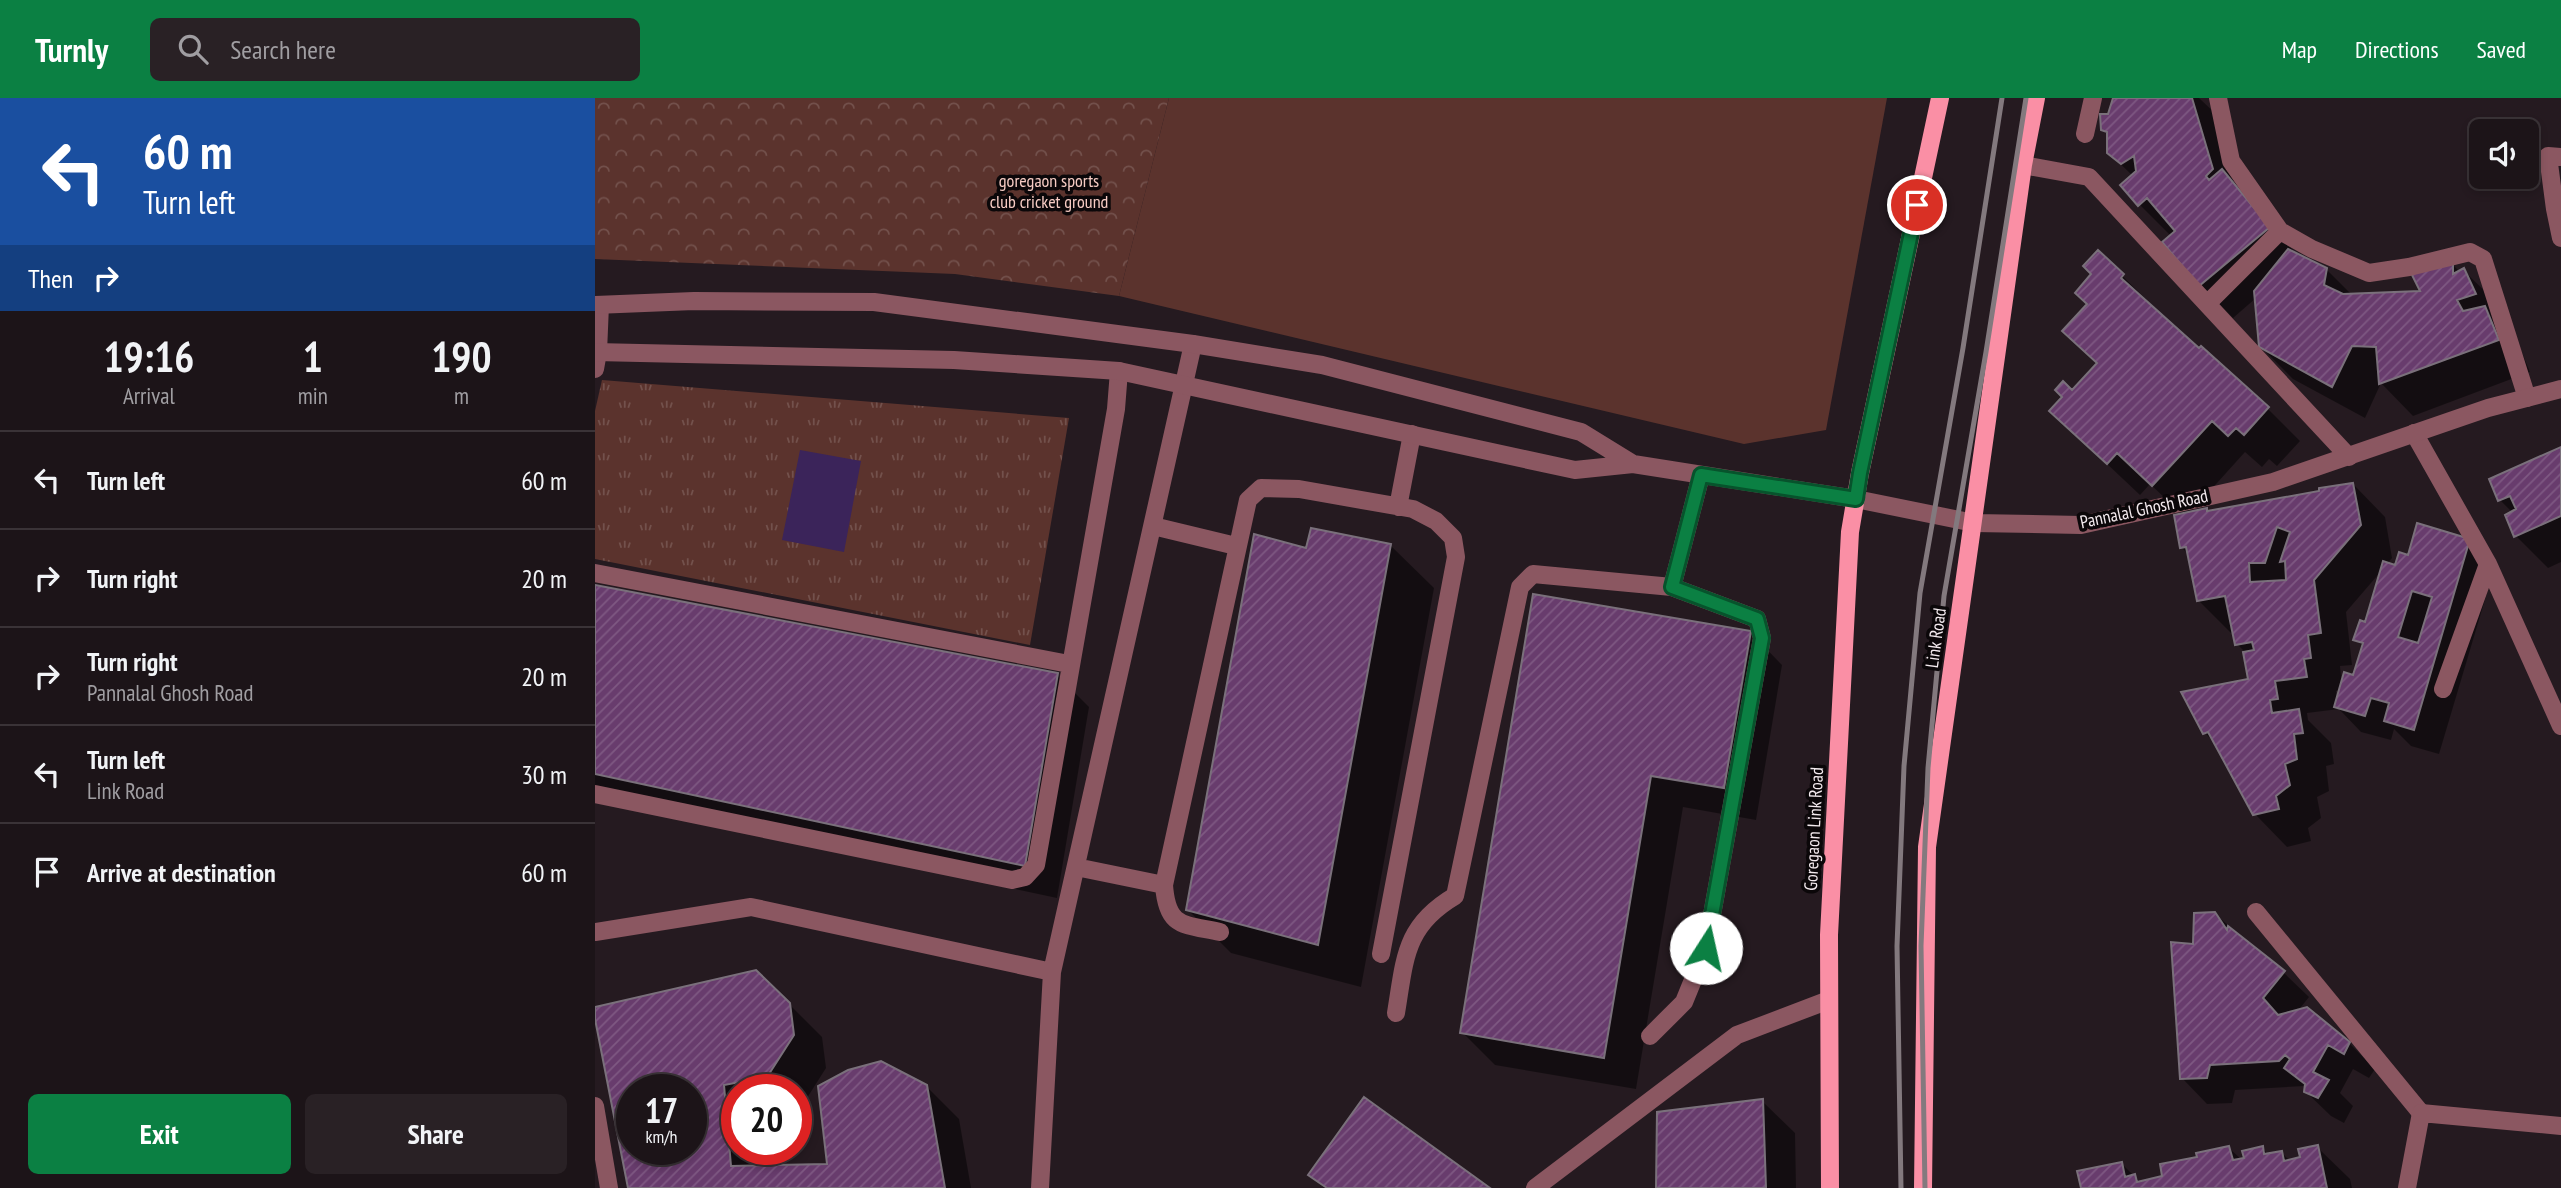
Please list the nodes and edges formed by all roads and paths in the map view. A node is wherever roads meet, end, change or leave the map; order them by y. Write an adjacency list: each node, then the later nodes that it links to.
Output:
1 (1940, 98): 23 (main road, Goregaon Link Road)
2 (2036, 98): 7 (main road, Link Road)
3 (2218, 98): 8 (street)
4 (2088, 99): 5 (street)
5 (2085, 134)
6 (2561, 157): 9 (street)
7 (2023, 164): 10 (street); 25 (main road, Link Road)
8 (2280, 231): 10 (street); 17 (street)
9 (2561, 239)
10 (2207, 304): 20 (street)
11 (597, 305): 12 (street); 13 (street)
12 (1193, 344): 15 (street); 21 (street)
13 (596, 358): 14 (street)
14 (1119, 371): 15 (street); 31 (street)
15 (1184, 385): 19 (street); 26 (street)
16 (2561, 389): 17 (street, Pannalal Ghosh Road)
17 (2527, 398): 18 (street, Pannalal Ghosh Road)
18 (2414, 433): 20 (street, Pannalal Ghosh Road); 28 (street)
19 (1412, 434): 21 (street); 24 (street)
20 (2349, 457): 25 (street, Pannalal Ghosh Road)
21 (1633, 464): 22 (street, Pannalal Ghosh Road)
22 (1701, 475): 23 (street, Pannalal Ghosh Road); 30 (street)
23 (1856, 499): 25 (street, Pannalal Ghosh Road); 42 (main road, Goregaon Link Road)
24 (1398, 507): 27 (street); 40 (street)
25 (1974, 523): 52 (main road, Link Road)
26 (1153, 526): 27 (street); 35 (street)
27 (1236, 546): 36 (street)
28 (2488, 564): 32 (street); 33 (street)
29 (595, 573): 31 (street)
30 (1672, 587): 43 (street); 44 (street)
31 (1069, 664): 34 (street)
32 (2442, 689)
33 (2561, 726)
34 (595, 794)
35 (1076, 867): 36 (street); 41 (street)
36 (1164, 885): 39 (street)
37 (2256, 912): 46 (street)
38 (595, 932): 41 (street)
39 (1220, 932)
40 (1381, 954)
41 (1052, 972): 49 (street)
42 (1829, 1000): 50 (street); 51 (main road, Goregaon Link Road)
43 (1396, 1013)
44 (1650, 1036)
45 (595, 1106): 48 (street)
46 (2421, 1113): 47 (street); 53 (street)
47 (2561, 1126)
48 (608, 1188)
49 (1040, 1188)
50 (1535, 1188)
51 (1830, 1188)
52 (1923, 1188)
53 (2407, 1188)

